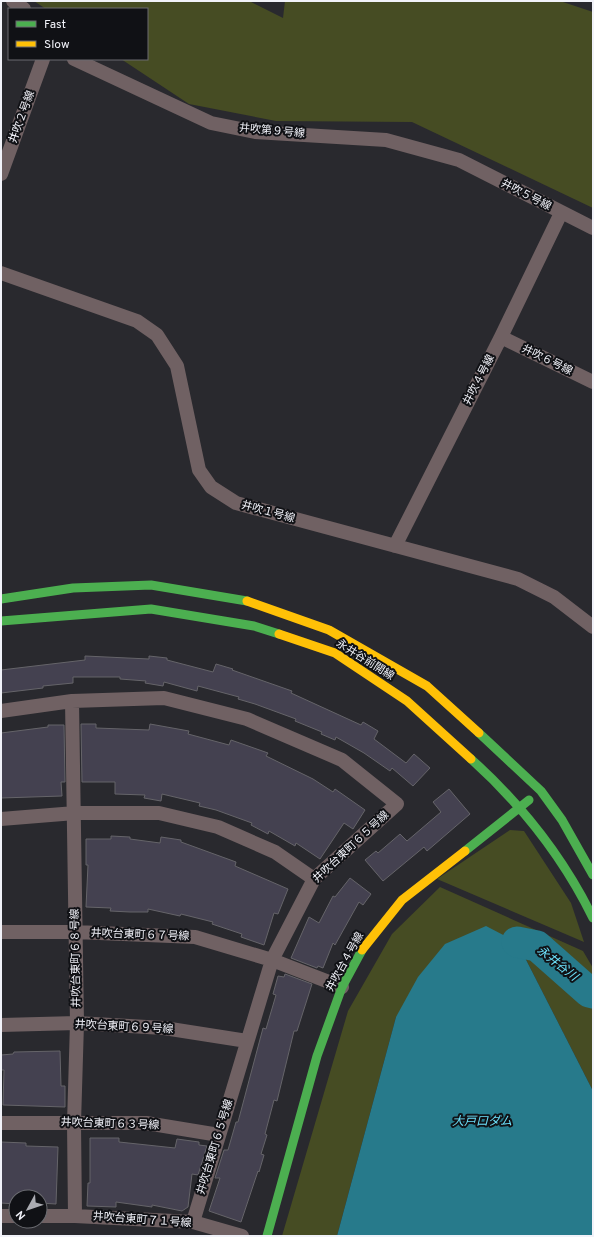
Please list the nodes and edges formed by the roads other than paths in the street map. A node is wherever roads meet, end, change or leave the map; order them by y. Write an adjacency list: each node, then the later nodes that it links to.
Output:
1 (13, 1): 2 (street)
2 (23, 8)
3 (43, 60): 6 (street, 井吹２号線)
4 (76, 60): 5 (street, 井吹第９号線)
5 (459, 160): 7 (street, 井吹５号線)
6 (1, 174)
7 (561, 213): 8 (street, 井吹５号線); 10 (street, 井吹４号線)
8 (593, 228)
9 (1, 273): 12 (street, 井吹１号線)
10 (501, 337): 11 (street, 井吹６号線); 12 (street, 井吹４号線)
11 (593, 382)
12 (395, 546): 15 (street, 井吹１号線)
13 (1, 599): 18 (street, 永井谷前開線)
14 (1, 622): 19 (street, 永井谷前開線)
15 (593, 627)
16 (72, 701): 17 (street, 井吹台東町６５号線); 20 (street, 井吹台東町６８号線); 23 (street, 井吹台東町６５号線)
17 (1, 711)
18 (541, 791): 19 (street, 井吹台４号線); 22 (street, 永井谷前開線)
19 (519, 808): 24 (street, 永井谷前開線); 28 (street, 井吹台４号線)
20 (75, 813): 21 (street); 23 (street); 26 (street, 井吹台東町６８号線)
21 (1, 820)
22 (593, 875)
23 (314, 879): 27 (street, 井吹台東町６５号線)
24 (593, 918)
25 (1, 932): 26 (street, 井吹台東町６７号線)
26 (75, 932): 27 (street, 井吹台東町６７号線); 29 (street, 井吹台東町６８号線)
27 (272, 960): 28 (street, 井吹台東町６７号線); 31 (street, 井吹台東町６５号線)
28 (342, 987): 39 (street, 井吹台４号線)
29 (77, 1023): 30 (street, 井吹台東町６９号線); 31 (street, 井吹台東町６９号線); 33 (street, 井吹台東町６８号線)
30 (1, 1025)
31 (247, 1041): 34 (street, 井吹台東町６５号線)
32 (1, 1123): 33 (street, 井吹台東町６３号線)
33 (74, 1123): 34 (street, 井吹台東町６３号線); 36 (street, 井吹台東町６８号線)
34 (219, 1134): 37 (street, 井吹台東町６５号線)
35 (48, 1216): 36 (street, 井吹台東町７１号線)
36 (75, 1216): 37 (street, 井吹台東町７１号線)
37 (193, 1222): 38 (street, 井吹台東町７１号線)
38 (242, 1236)
39 (266, 1236)

